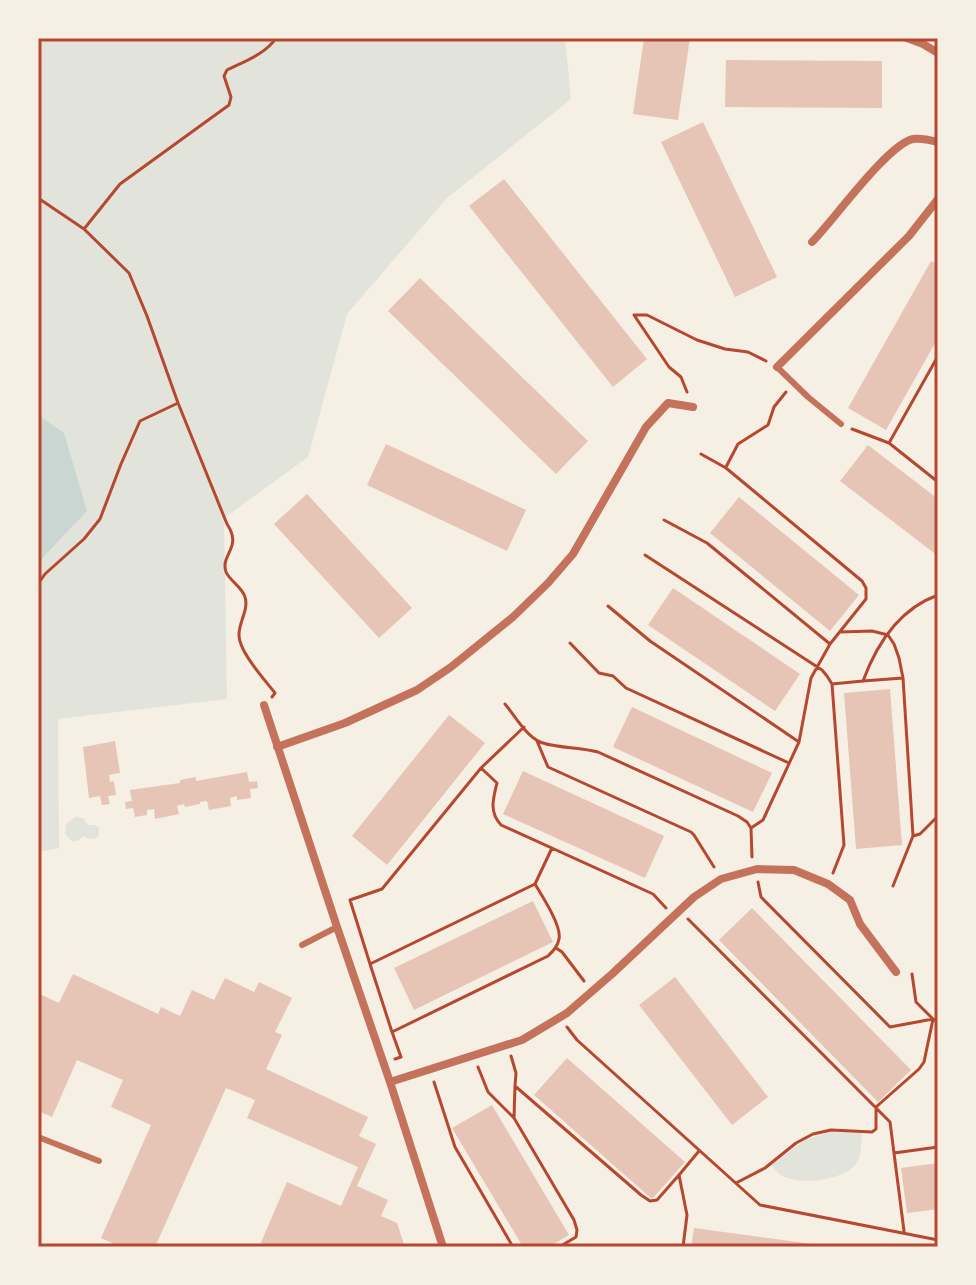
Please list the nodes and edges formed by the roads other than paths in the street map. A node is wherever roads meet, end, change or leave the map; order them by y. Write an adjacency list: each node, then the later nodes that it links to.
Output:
1 (907, 38): 2 (street)
2 (938, 53)
3 (938, 142): 5 (street)
4 (938, 199): 6 (street)
5 (812, 242)
6 (777, 367): 8 (lane)
7 (693, 407): 10 (street)
8 (841, 424)
9 (264, 705): 10 (street)
10 (277, 747): 11 (street)
11 (337, 927): 12 (lane); 14 (street)
12 (302, 945)
13 (896, 972): 14 (street)
14 (390, 1082): 17 (street)
15 (38, 1137): 16 (lane)
16 (99, 1161)
17 (443, 1247)

